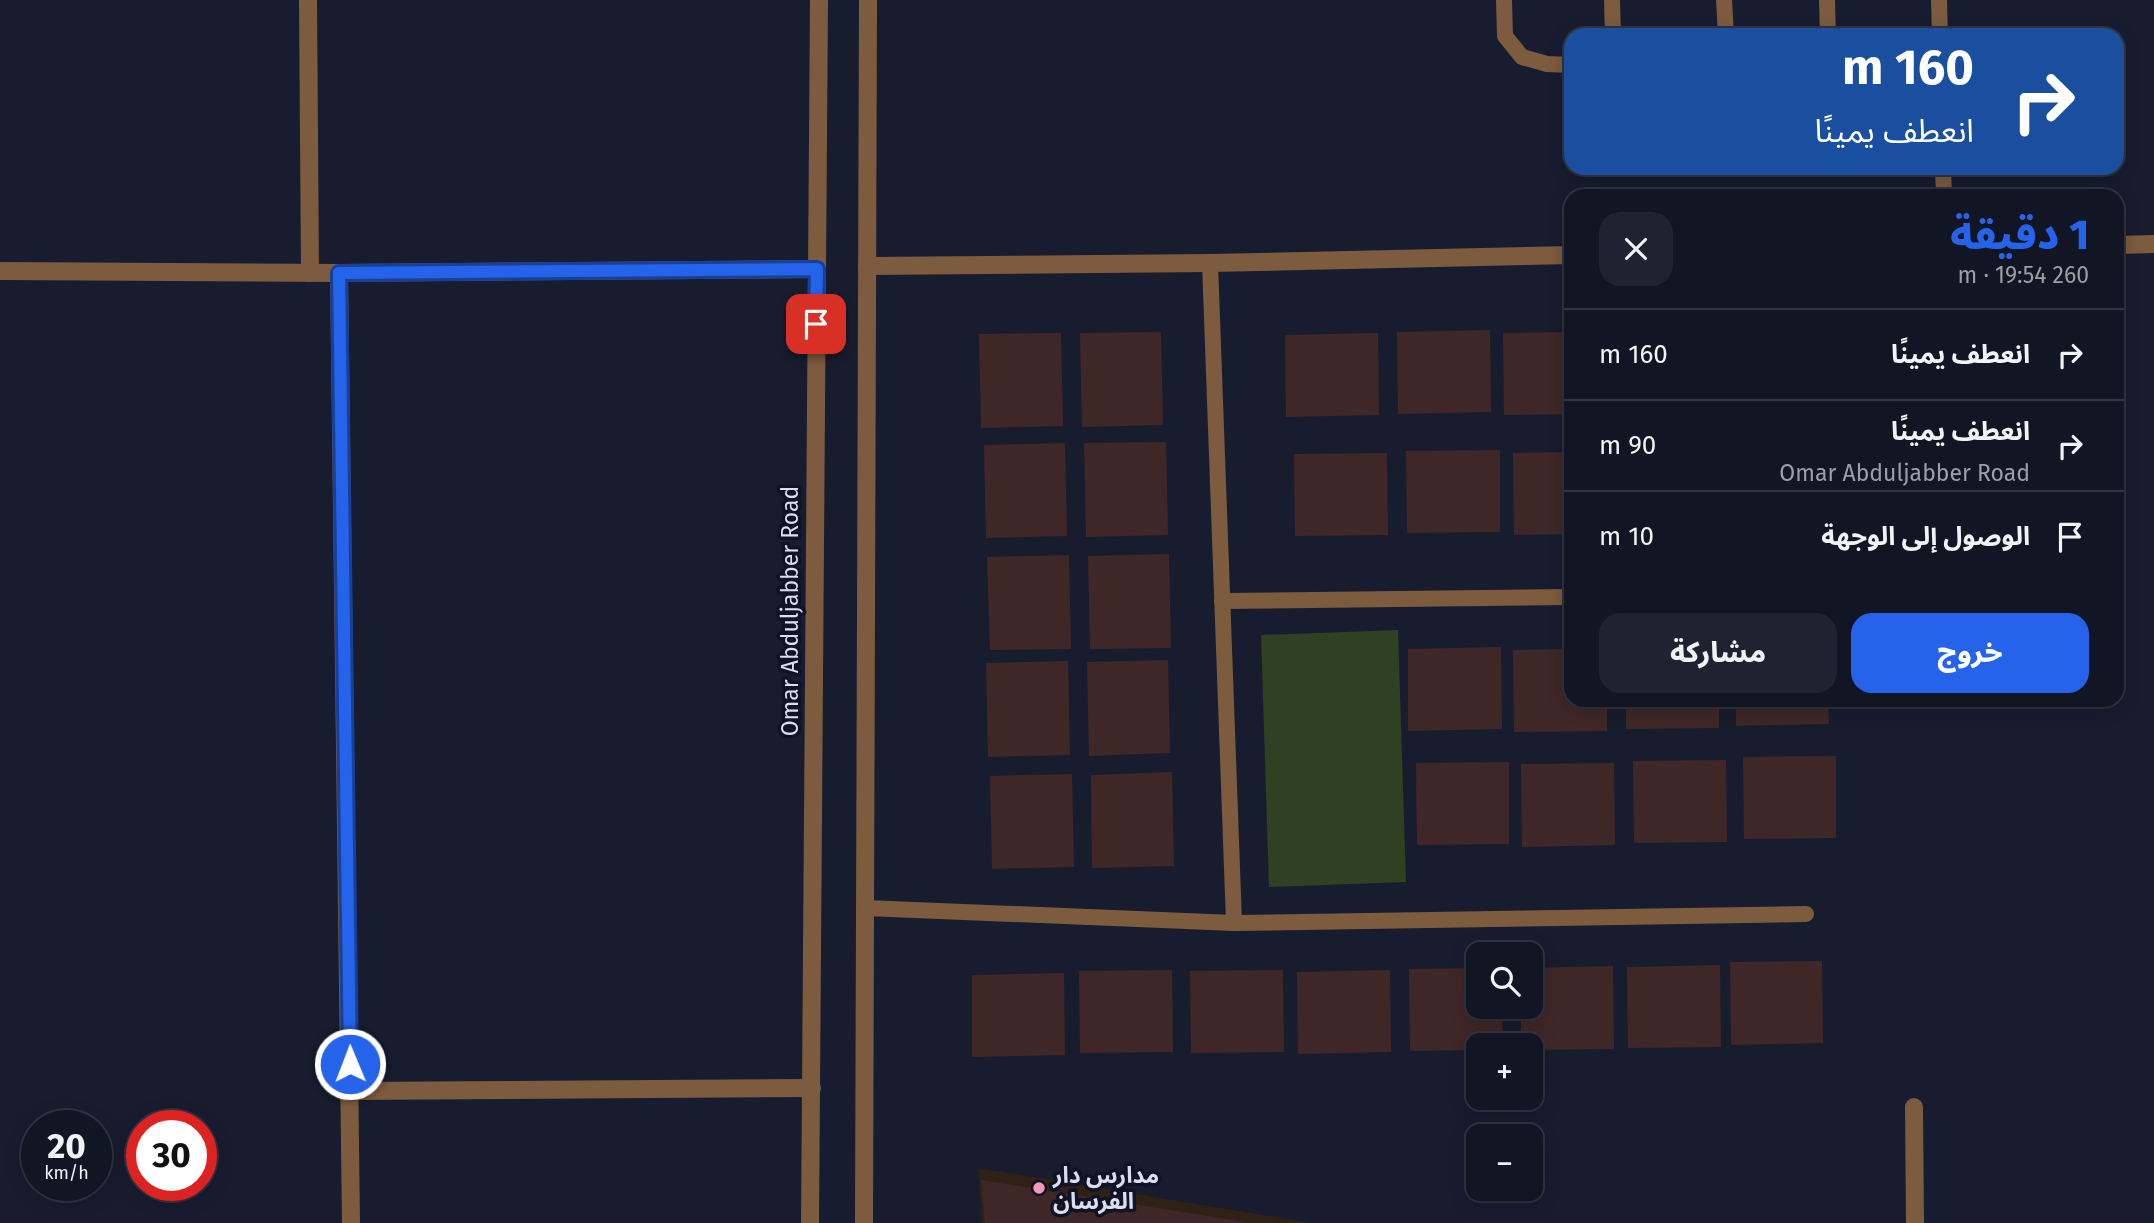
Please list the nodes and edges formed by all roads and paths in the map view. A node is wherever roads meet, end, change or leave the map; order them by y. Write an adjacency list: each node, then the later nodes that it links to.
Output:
1 (308, 0): 21 (street)
2 (819, 0): 19 (street, Omar Abduljabber Road)
3 (868, 0): 18 (street)
4 (1504, 0): 13 (lane)
5 (1612, 0): 9 (lane)
6 (1724, 0): 10 (lane)
7 (1827, 0): 11 (lane)
8 (1939, 0): 12 (lane)
9 (1613, 28)
10 (1726, 28)
11 (1828, 28)
12 (1940, 28)
13 (1564, 65)
14 (2154, 244): 15 (street)
15 (2124, 245)
16 (1564, 256): 17 (street)
17 (1210, 263): 18 (street); 24 (lane)
18 (867, 266): 25 (street)
19 (817, 269): 22 (street); 28 (street, Omar Abduljabber Road)
20 (0, 271): 21 (street)
21 (310, 273): 22 (street)
22 (339, 273): 29 (street)
23 (1564, 597): 24 (lane)
24 (1222, 601): 27 (lane)
25 (866, 908): 27 (lane); 33 (street)
26 (1806, 914): 27 (lane)
27 (1234, 923)
28 (812, 1088): 29 (street); 32 (street, Omar Abduljabber Road)
29 (350, 1091): 31 (street)
30 (1914, 1107): 34 (street)
31 (351, 1223)
32 (810, 1223)
33 (864, 1223)
34 (1915, 1223)

